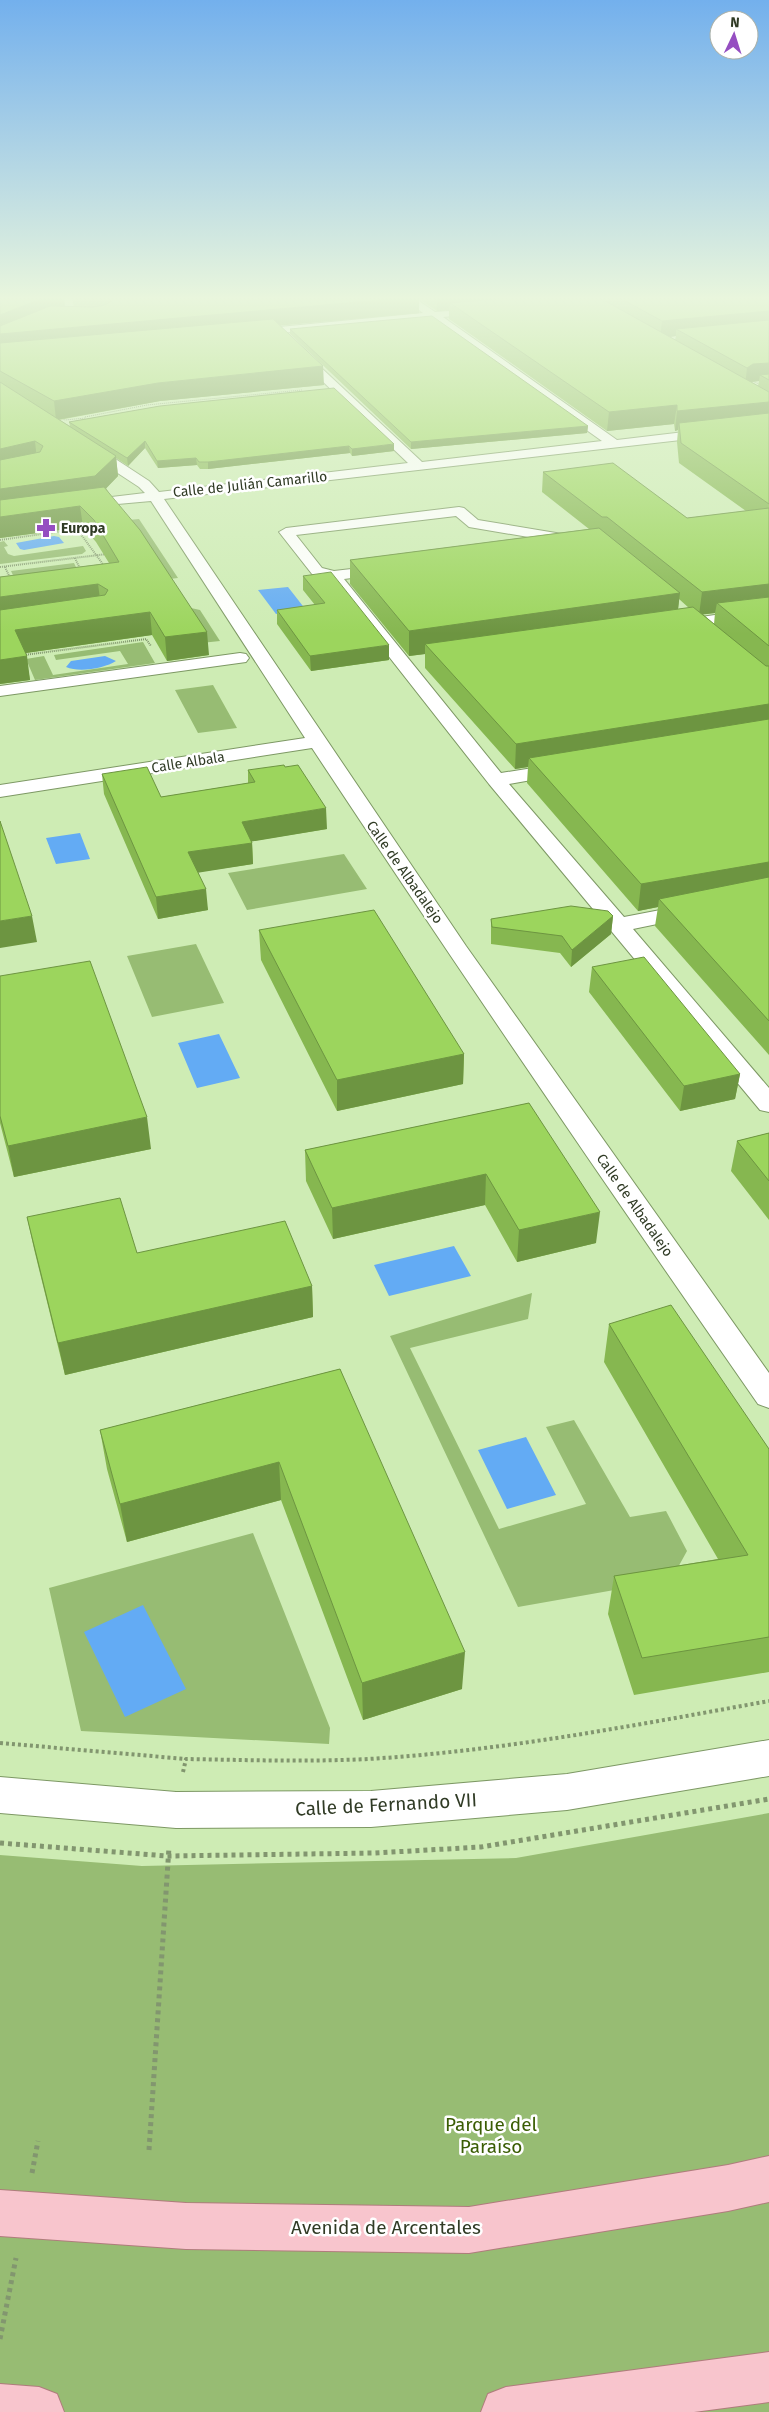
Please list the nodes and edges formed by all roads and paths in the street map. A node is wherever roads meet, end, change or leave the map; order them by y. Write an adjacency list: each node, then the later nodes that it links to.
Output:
1 (126, 410): 4 (path)
2 (358, 410): 8 (street)
3 (566, 410): 7 (street)
4 (85, 417)
5 (769, 426): 7 (street, Calle de Julián Camarillo)
6 (72, 437): 9 (street, Calle de Albadalejo)
7 (613, 443): 8 (street, Calle de Julián Camarillo)
8 (418, 465): 9 (street, Calle de Julián Camarillo)
9 (154, 495): 10 (street, Calle de Julián Camarillo); 34 (street, Calle de Albadalejo)
10 (67, 507)
11 (0, 540): 14 (path)
12 (529, 552): 21 (street)
13 (115, 553): 14 (path)
14 (98, 556): 15 (path); 19 (path)
15 (75, 558): 17 (path); 20 (path)
16 (0, 567): 17 (path)
17 (6, 567): 22 (path)
18 (402, 568): 21 (street)
19 (108, 572)
20 (84, 575)
21 (333, 576): 32 (street)
22 (13, 584)
23 (681, 611): 25 (street)
24 (769, 612): 25 (street)
25 (695, 623): 26 (street); 27 (street)
26 (656, 628)
27 (710, 635)
28 (151, 646): 29 (path)
29 (22, 655)
30 (240, 658): 33 (street)
31 (422, 662): 32 (street)
32 (402, 664): 36 (street)
33 (0, 691)
34 (316, 742): 37 (street, Calle Albala); 41 (street, Calle de Albadalejo)
35 (584, 766): 36 (street)
36 (496, 780): 39 (street)
37 (0, 791)
38 (769, 895): 39 (street)
39 (618, 925): 40 (street)
40 (769, 1104)
41 (769, 1396)
42 (769, 1701): 44 (path)
43 (0, 1743): 44 (path)
44 (186, 1758): 46 (path)
45 (769, 1758): 47 (street, Calle de Fernando VII)
46 (182, 1777)
47 (0, 1795)
48 (171, 1836): 50 (path)
49 (0, 1843): 50 (path)
50 (167, 1856): 51 (path)
51 (149, 2150)
52 (769, 2178): 53 (main road, Avenida de Arcentales)
53 (0, 2212)
54 (769, 2377): 57 (main road)
55 (0, 2409): 56 (main road)
56 (39, 2412)
57 (506, 2412)

